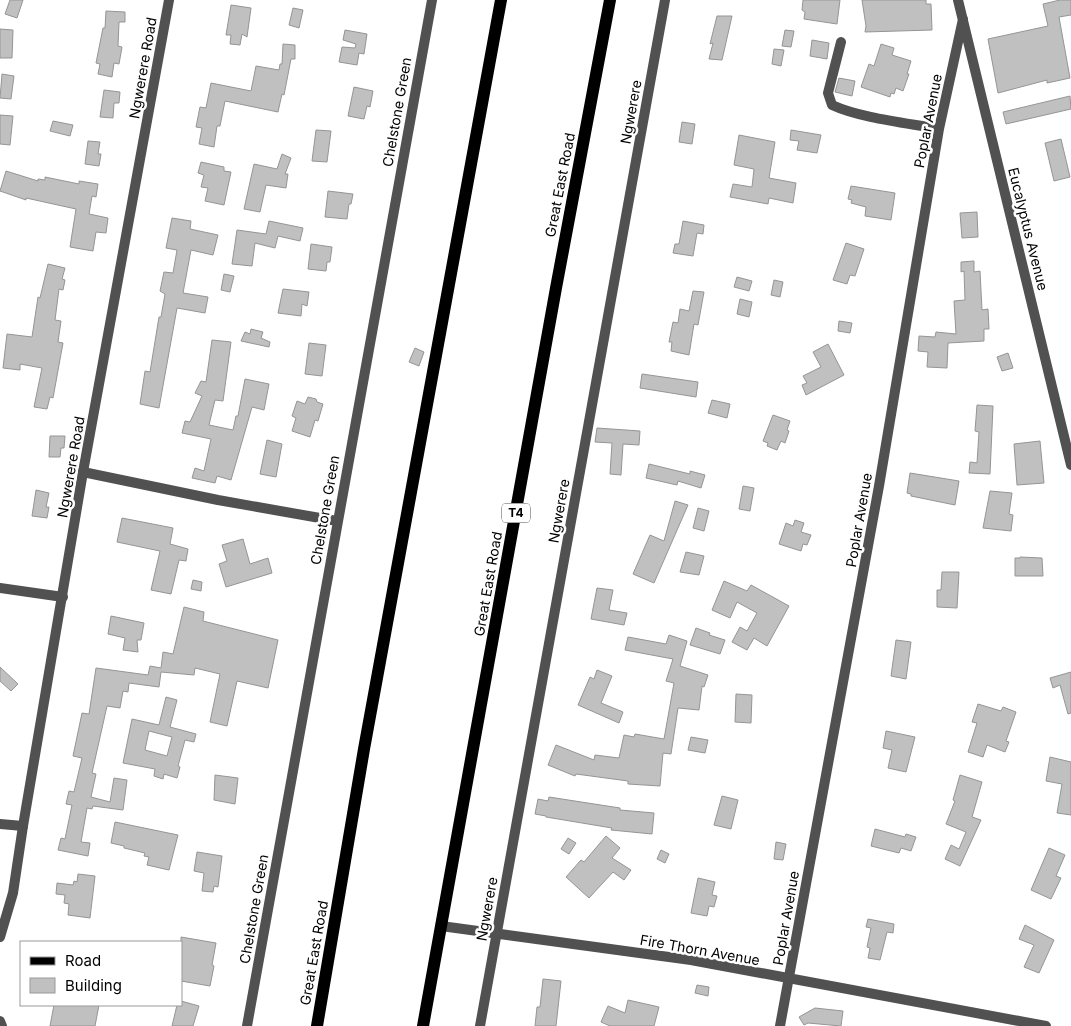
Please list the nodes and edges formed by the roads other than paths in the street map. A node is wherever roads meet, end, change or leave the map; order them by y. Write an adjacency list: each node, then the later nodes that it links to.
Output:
1 (169, 0): 11 (street, Ngwerere Road)
2 (432, 0): 12 (street, Chelstone Green)
3 (501, 0): 24 (main road, Great East Road)
4 (610, 0): 17 (main road, Great East Road / T4)
5 (665, 0): 18 (street, Ngwerere)
6 (958, 0): 7 (street, Eucalyptus Avenue)
7 (963, 19): 9 (street, Poplar Avenue); 10 (street, Eucalyptus Avenue)
8 (841, 42): 9 (street)
9 (939, 129): 20 (street, Poplar Avenue)
10 (1071, 465)
11 (83, 472): 12 (street); 14 (street, Ngwerere Road)
12 (337, 521): 23 (street, Chelstone Green)
13 (0, 588): 14 (street)
14 (63, 598): 16 (street, Ngwerere Road)
15 (0, 824): 16 (street)
16 (22, 826): 19 (street, Ngwerere Road)
17 (441, 926): 18 (street, Fire Thorn Avenue); 25 (main road, Great East Road / T4)
18 (496, 934): 20 (street, Fire Thorn Avenue); 26 (street, Ngwerere)
19 (0, 937)
20 (788, 979): 27 (street, Poplar Avenue); 28 (street, Fire Thorn Avenue)
21 (0, 1021): 22 (street)
22 (2, 1026)
23 (247, 1026)
24 (317, 1026)
25 (423, 1026)
26 (480, 1026)
27 (780, 1026)
28 (1046, 1026)

